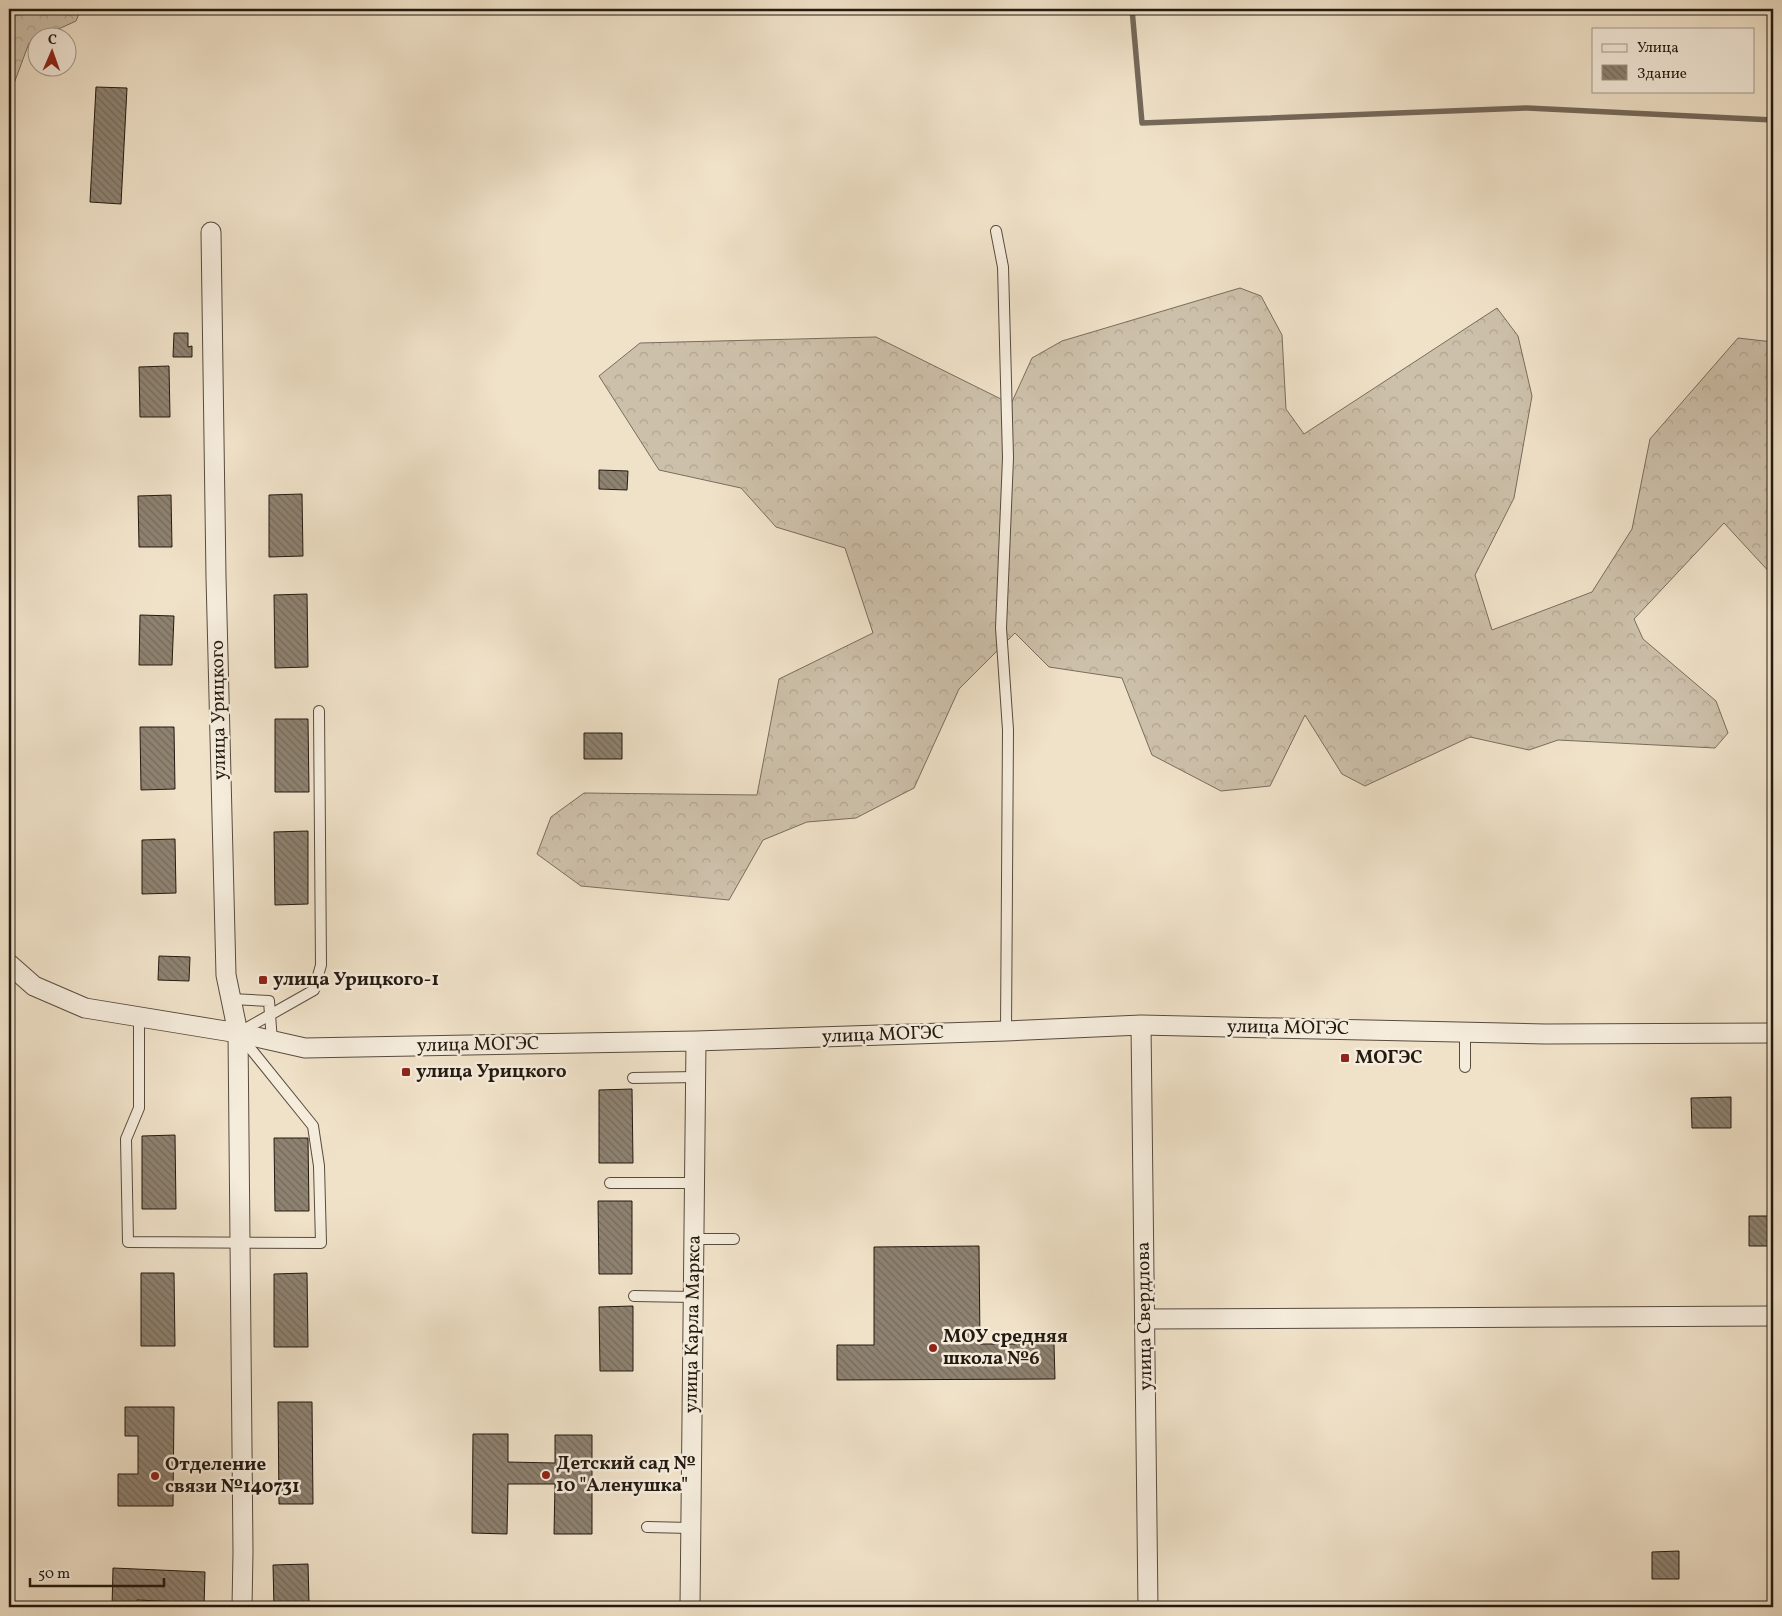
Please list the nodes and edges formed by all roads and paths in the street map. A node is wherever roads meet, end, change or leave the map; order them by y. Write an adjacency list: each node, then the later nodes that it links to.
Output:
1 (996, 231): 9 (lane)
2 (211, 232): 5 (street, улица Урицкого)
3 (319, 711): 6 (lane)
4 (9, 964): 7 (street, улица МОГЭС)
5 (231, 999): 6 (lane); 10 (street, улица Урицкого)
6 (270, 1016): 10 (lane); 13 (lane)
7 (139, 1017): 10 (street, улица МОГЭС); 22 (lane)
8 (1141, 1025): 9 (street, улица МОГЭС); 11 (street, улица МОГЭС); 26 (street, улица Свердлова)
9 (1006, 1031): 14 (street, улица МОГЭС)
10 (238, 1033): 13 (street, улица МОГЭС); 22 (street, улица Урицкого); 22 (lane)
11 (1465, 1033): 12 (street, улица МОГЭС); 15 (lane)
12 (1773, 1033)
13 (272, 1041): 14 (street, улица МОГЭС)
14 (696, 1041): 16 (street, улица Карла Маркса)
15 (1465, 1067)
16 (696, 1077): 17 (lane); 19 (street, улица Карла Маркса)
17 (633, 1078)
18 (610, 1183): 19 (lane)
19 (695, 1183): 20 (street, улица Карла Маркса)
20 (694, 1238): 21 (lane); 24 (street, улица Карла Маркса)
21 (734, 1239)
22 (240, 1244): 29 (street, улица Урицкого)
23 (634, 1296): 24 (lane)
24 (694, 1297): 28 (street, улица Карла Маркса)
25 (1773, 1316): 26 (street)
26 (1145, 1319): 31 (street, улица Свердлова)
27 (647, 1527): 28 (lane)
28 (691, 1528): 30 (street, улица Карла Маркса)
29 (242, 1607)
30 (690, 1607)
31 (1148, 1607)

